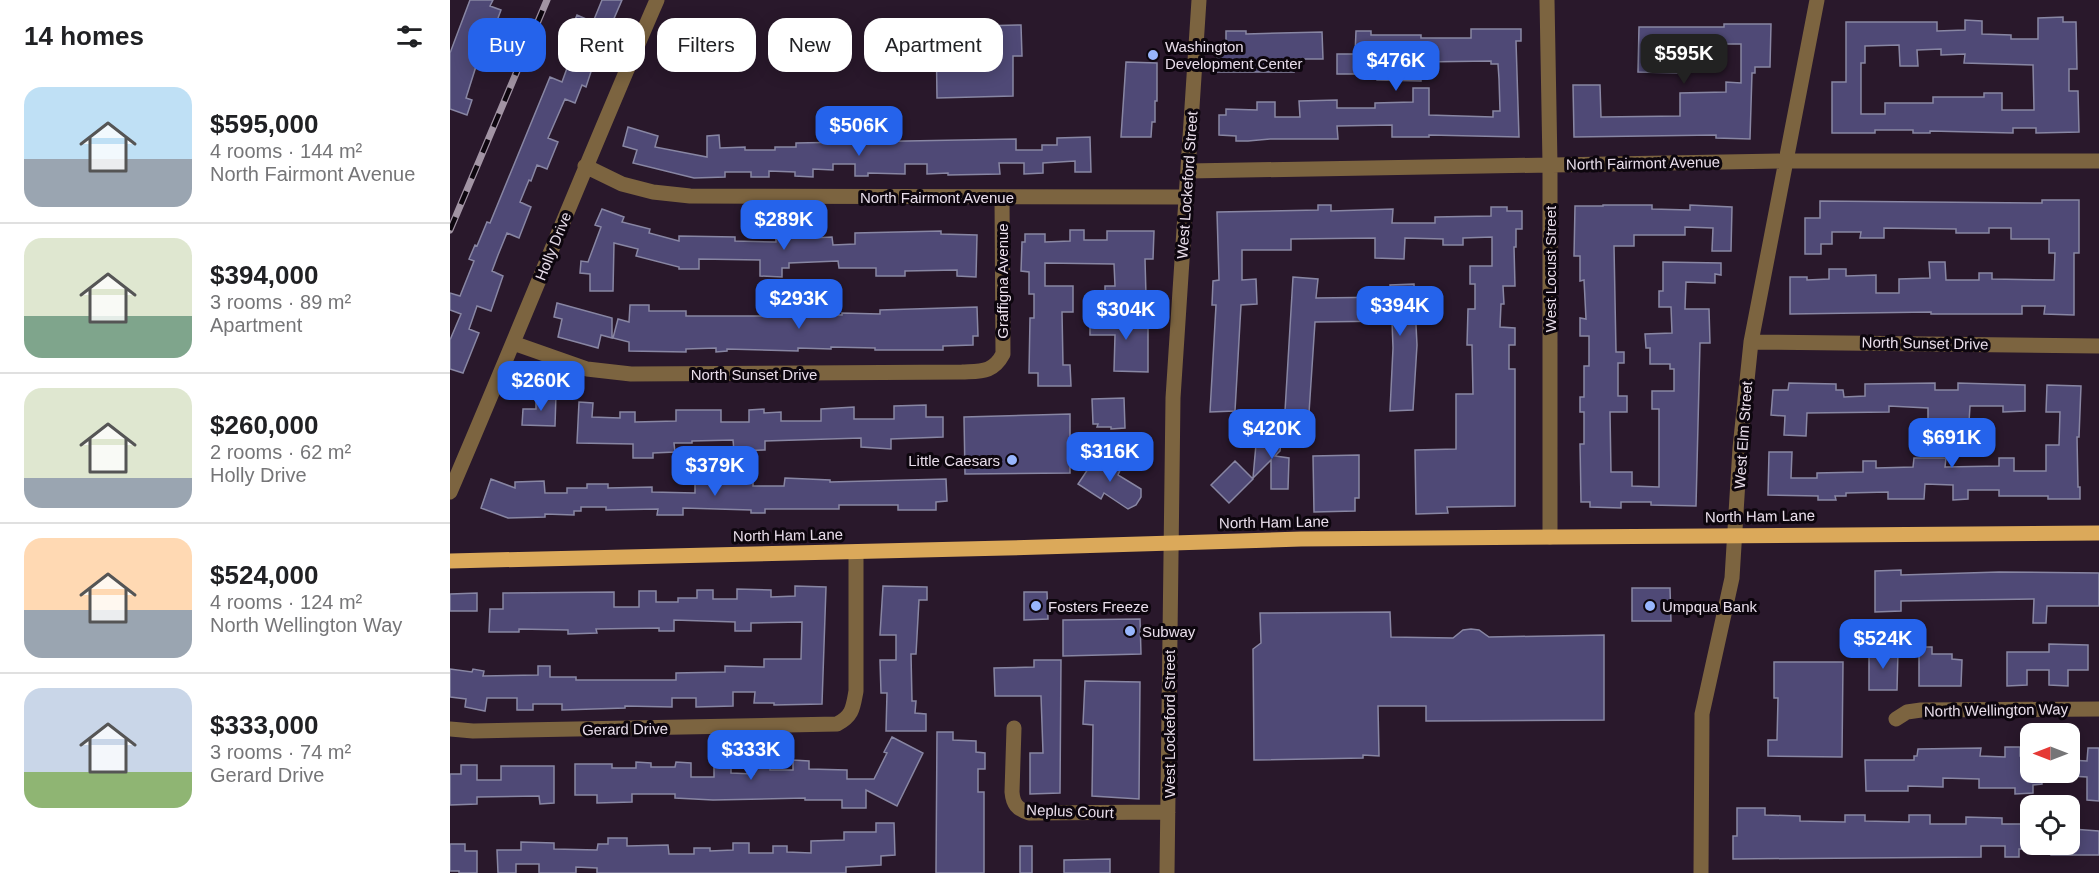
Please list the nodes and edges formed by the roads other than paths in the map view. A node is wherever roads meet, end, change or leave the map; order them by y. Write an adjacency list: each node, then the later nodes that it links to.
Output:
1 (657, 0): 8 (street, Holly Drive)
2 (1199, 0): 9 (street, West Lockeford Street)
3 (1547, 0): 7 (street, West Locust Street)
4 (1817, 0): 6 (street, West Elm Street)
5 (2099, 161): 6 (street, North Fairmont Avenue)
6 (1786, 162): 7 (street, North Fairmont Avenue); 12 (street, West Elm Street)
7 (1550, 164): 9 (street, North Fairmont Avenue); 19 (street, West Locust Street)
8 (585, 166): 10 (street, North Fairmont Avenue); 13 (street, Holly Drive)
9 (1188, 171): 11 (street, West Lockeford Street)
10 (1002, 197): 11 (street, North Fairmont Avenue); 15 (street, Graffigna Avenue)
11 (1186, 197): 20 (street, West Lockeford Street)
12 (1751, 342): 14 (street, North Sunset Drive); 18 (street, West Elm Street)
13 (513, 343): 15 (street, North Sunset Drive); 16 (street, Holly Drive)
14 (2099, 346)
15 (998, 364)
16 (450, 492)
17 (2099, 533): 18 (main road, North Ham Lane)
18 (1736, 535): 19 (main road, North Ham Lane); 29 (street, West Elm Street)
19 (1550, 537): 20 (main road, North Ham Lane)
20 (1171, 543): 21 (main road, North Ham Lane); 27 (street, West Lockeford Street)
21 (856, 552): 22 (main road, North Ham Lane); 26 (street, Gerard Drive)
22 (450, 561)
23 (2099, 709): 24 (street, North Wellington Way)
24 (1896, 719)
25 (1014, 728): 27 (street, Neplus Court)
26 (450, 729)
27 (1168, 812): 28 (street, West Lockeford Street)
28 (1167, 873)
29 (1701, 873)

